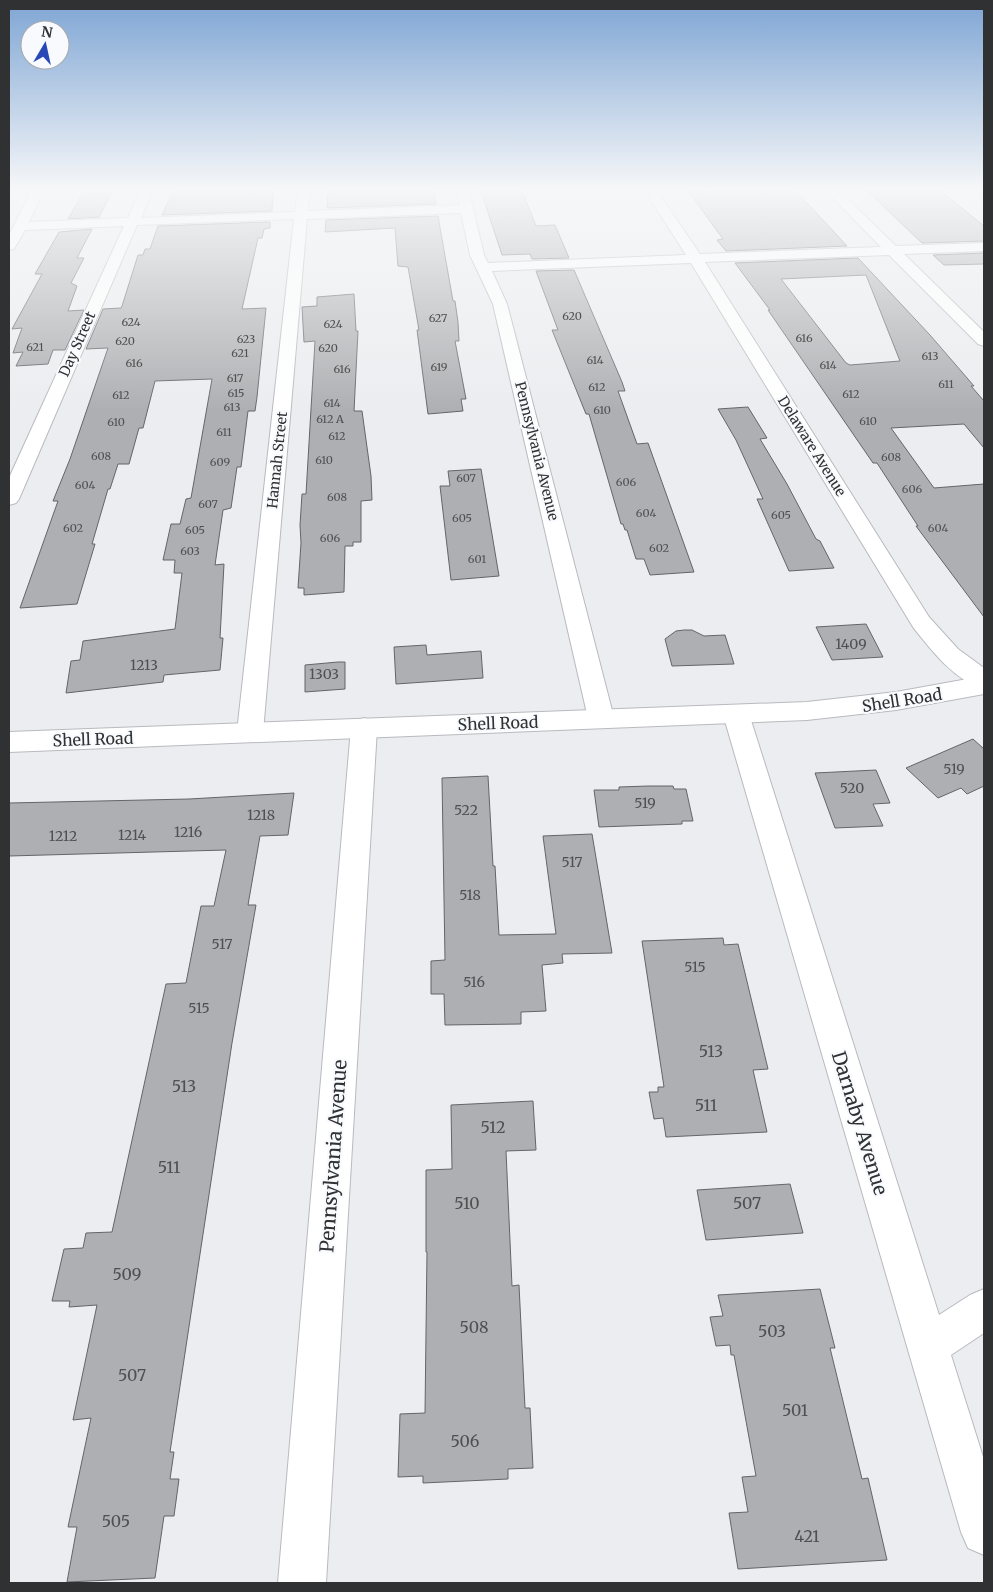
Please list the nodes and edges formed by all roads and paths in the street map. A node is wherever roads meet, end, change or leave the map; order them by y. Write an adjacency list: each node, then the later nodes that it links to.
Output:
1 (114, 262): 9 (street, Day Street)
2 (297, 262): 15 (street, Hannah Street)
3 (481, 262): 7 (street, Pennsylvania Avenue)
4 (608, 262): 7 (street)
5 (698, 262): 10 (street, Delaware Avenue)
6 (904, 262): 8 (street)
7 (483, 267): 13 (street, Pennsylvania Avenue)
8 (984, 341)
9 (9, 500)
10 (984, 680)
11 (984, 685): 12 (street, Shell Road)
12 (736, 714): 13 (street, Shell Road); 18 (street, Darnaby Avenue)
13 (601, 718): 14 (street, Shell Road)
14 (364, 728): 15 (street, Shell Road); 20 (street, Pennsylvania Avenue)
15 (250, 732): 16 (street, Shell Road)
16 (9, 742)
17 (984, 1309): 18 (street)
18 (928, 1346): 19 (street, Darnaby Avenue)
19 (984, 1532)
20 (302, 1583)

